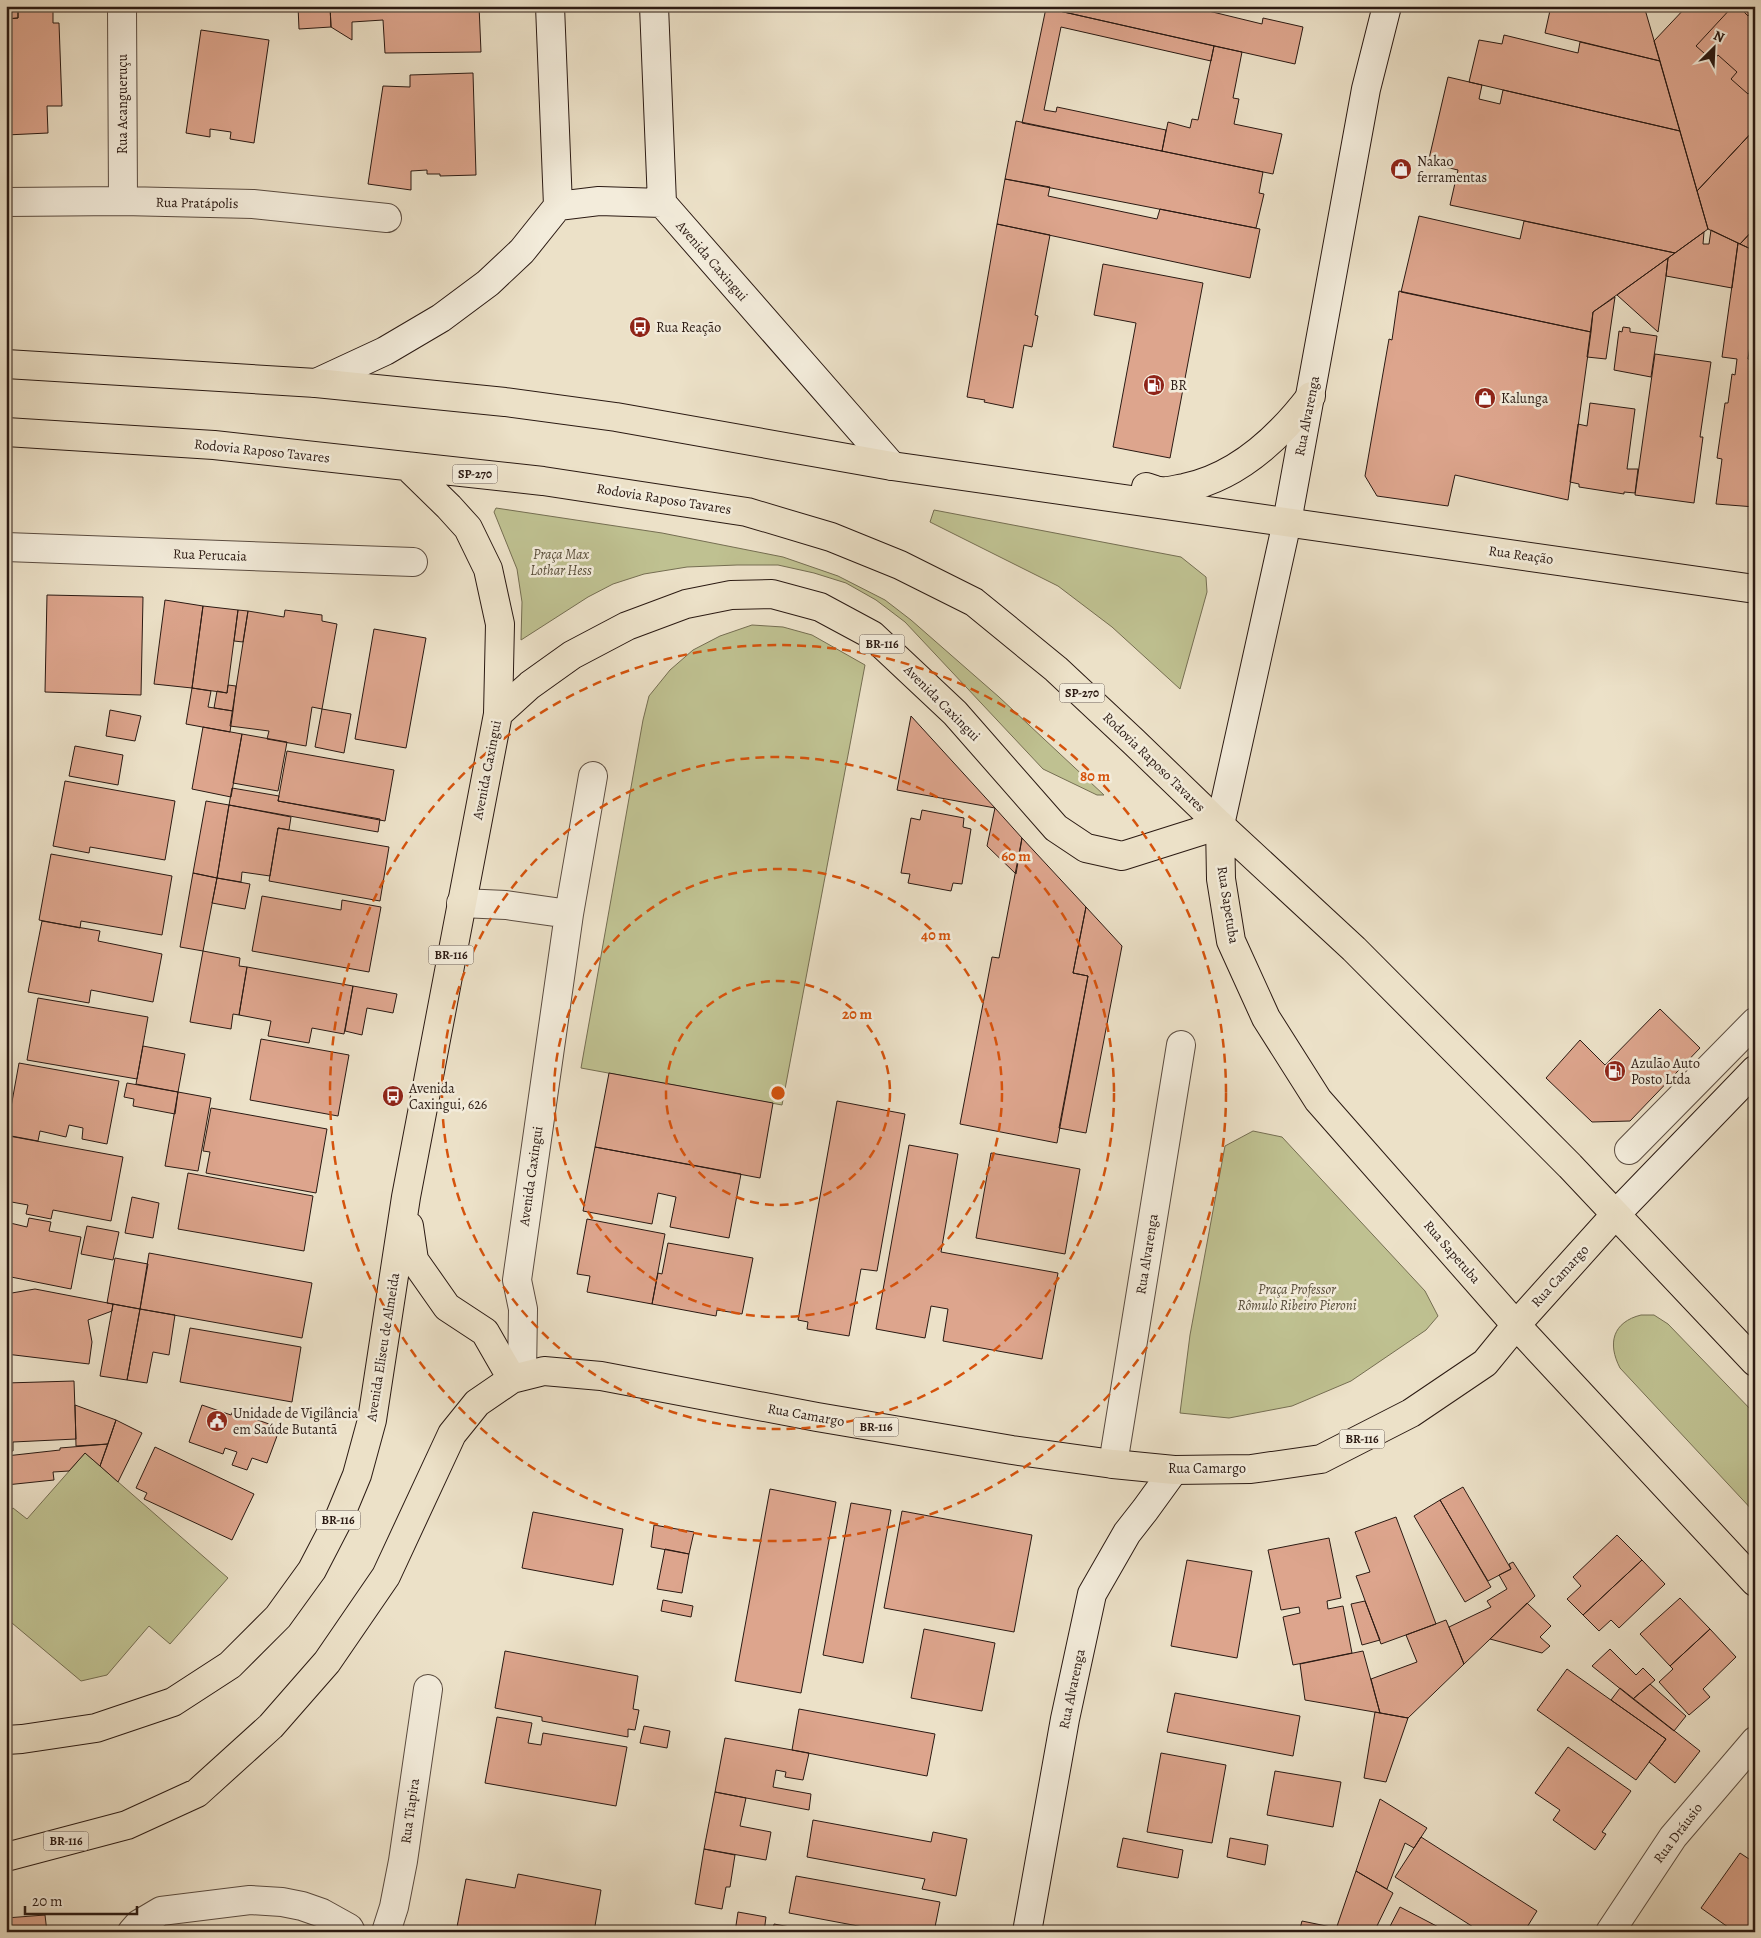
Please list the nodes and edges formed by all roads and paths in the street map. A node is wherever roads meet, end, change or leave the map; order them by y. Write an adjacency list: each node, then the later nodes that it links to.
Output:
1 (122, 6): 5 (street, Rua Acangueruçu)
2 (550, 6): 8 (street)
3 (654, 6): 7 (street)
4 (1387, 6): 12 (street, Rua Alvarenga)
5 (123, 201): 6 (street, Rua Pratápolis); 9 (street, Rua Pratápolis)
6 (6, 202)
7 (662, 203): 8 (street); 15 (street, Avenida Caxingui)
8 (558, 206): 11 (street)
9 (386, 218)
10 (6, 364): 11 (main road)
11 (316, 383): 15 (main road)
12 (1311, 396): 16 (main road); 17 (street, Rua Alvarenga)
13 (6, 432): 14 (main road, Rodovia Raposo Tavares / SP-270)
14 (407, 466): 21 (main road); 23 (main road, Rodovia Raposo Tavares / SP-270)
15 (892, 466): 16 (main road)
16 (1099, 495): 17 (main road)
17 (1287, 522): 20 (main road, Rua Reação); 23 (street, Rua Alvarenga)
18 (6, 547): 19 (street, Rua Perucaia)
19 (413, 562)
20 (1755, 589)
21 (498, 714): 23 (main road, Avenida Caxingui / BR-116); 24 (main road, Avenida Caxingui / BR-116)
22 (593, 776): 25 (street, Avenida Caxingui)
23 (1220, 825): 31 (main road); 33 (main road, Rua Sapetuba)
24 (460, 903): 25 (street); 30 (main road, Avenida Caxingui / BR-116)
25 (569, 914): 32 (street, Avenida Caxingui)
26 (1755, 1022): 29 (street)
27 (1181, 1045): 37 (street, Rua Alvarenga)
28 (1755, 1070): 31 (street, Rua Camargo / BR-116)
29 (1629, 1150)
30 (406, 1197): 34 (main road, BR-116); 41 (main road, Avenida Eliseu de Almeida / BR-116)
31 (1615, 1215): 33 (main road, Rua Camargo / BR-116); 35 (main road)
32 (523, 1309): 34 (street); 36 (street, Avenida Caxingui)
33 (1516, 1325): 38 (main road, Rua Camargo / BR-116); 39 (main road, Rua Sapetuba)
34 (484, 1332): 36 (main road, BR-116)
35 (1755, 1362)
36 (517, 1377): 37 (main road, Rua Camargo / BR-116); 43 (main road, BR-116)
37 (1114, 1464): 38 (main road, Rua Camargo / BR-116)
38 (1174, 1470): 47 (street, Rua Alvarenga)
39 (1755, 1582)
40 (428, 1689): 46 (street, Rua Tiapira)
41 (11, 1736)
42 (1755, 1741): 48 (street, Rua Dráusio)
43 (6, 1856)
44 (132, 1932): 45 (street)
45 (352, 1932)
46 (386, 1932)
47 (1027, 1932)
48 (1610, 1932)

